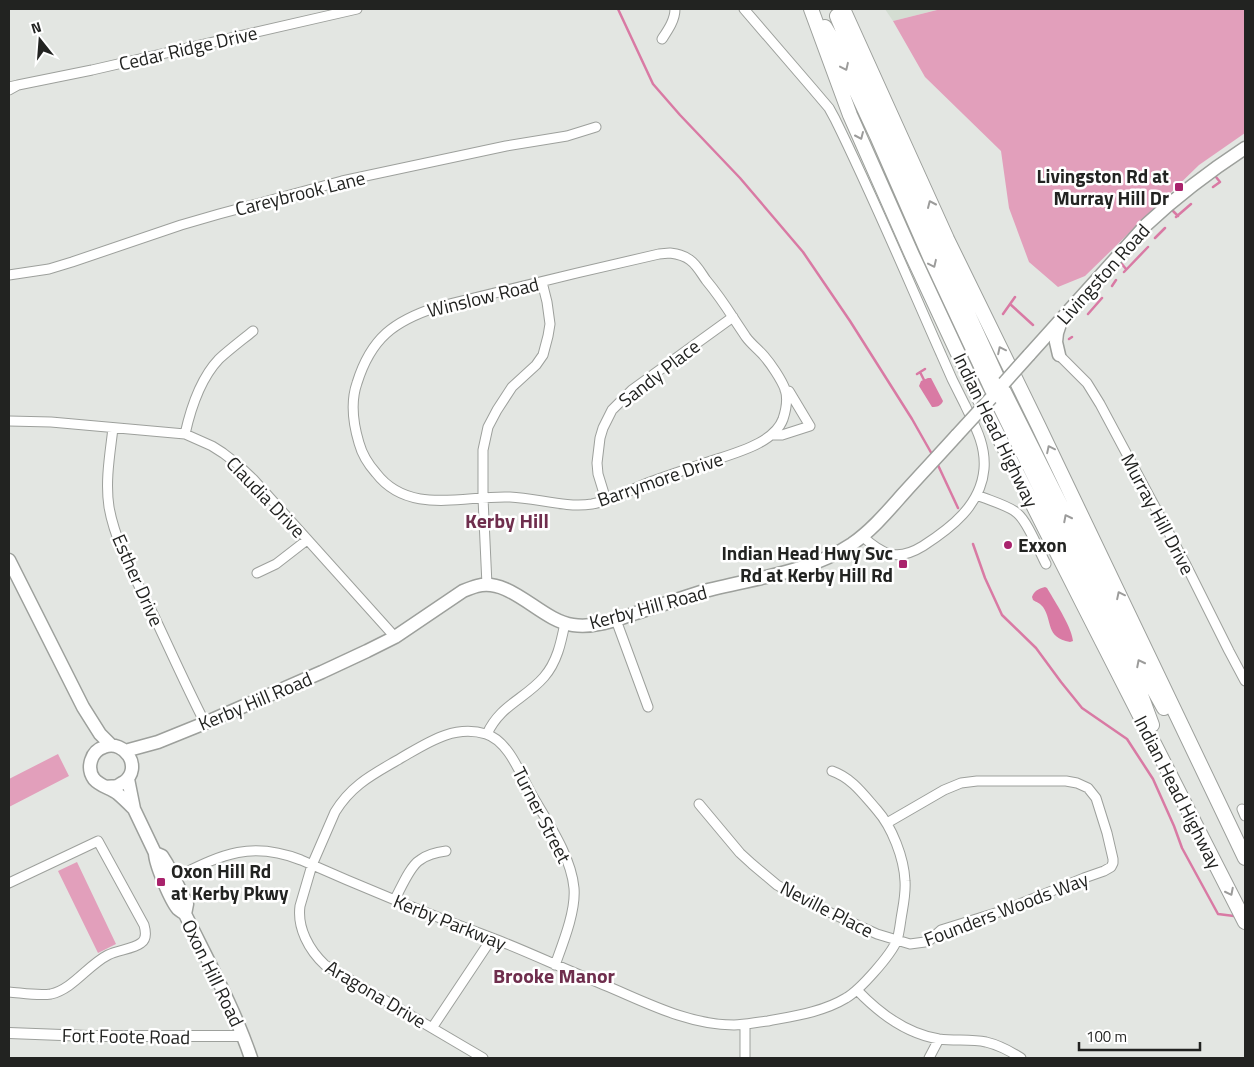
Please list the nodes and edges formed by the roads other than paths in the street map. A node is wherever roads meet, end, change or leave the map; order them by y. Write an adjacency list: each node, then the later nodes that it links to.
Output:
1 (357, 9): 9 (street, Cedar Ridge Drive)
2 (675, 9): 8 (street)
3 (744, 9): 26 (street)
4 (811, 9): 49 (highway, Indian Head Highway, one-way to 49)
5 (815, 9): 20 (highway, one-way to 20)
6 (834, 9): 20 (highway)
7 (843, 9): 55 (highway, Indian Head Highway, one-way to 7)
8 (662, 39)
9 (12, 87)
10 (596, 127): 12 (street, Careybrook Lane)
11 (1245, 148): 15 (main road, Livingston Road)
12 (9, 275)
13 (542, 282): 14 (street, Winslow Road); 27 (street); 27 (street, Winslow Road)
14 (733, 318): 19 (street, Winslow Road); 28 (street, Sandy Place)
15 (1062, 319): 17 (main road, Livingston Road); 18 (main road)
16 (253, 331): 24 (street)
17 (1029, 355): 18 (main road); 20 (main road, Livingston Road, bridge)
18 (1059, 356): 38 (street, Murray Hill Drive)
19 (785, 390): 22 (street, Winslow Road); 25 (street)
20 (997, 390): 29 (main road, Kerby Hill Road, bridge); 49 (highway); 55 (highway, one-way to 20)
21 (9, 421): 23 (street, Claudia Drive)
22 (810, 426): 25 (street, Barrymore Drive)
23 (113, 428): 24 (street, Claudia Drive); 41 (street, Esther Drive)
24 (185, 434): 30 (street, Claudia Drive)
25 (773, 435): 28 (street, Barrymore Drive)
26 (977, 496): 29 (street); 32 (street)
27 (483, 498): 28 (street, Barrymore Drive); 34 (street)
28 (606, 500)
29 (862, 536): 35 (main road, Kerby Hill Road)
30 (307, 540): 33 (street); 37 (street, Claudia Drive)
31 (9, 560): 40 (main road)
32 (1046, 564)
33 (257, 573)
34 (487, 585): 36 (main road, Kerby Hill Road); 37 (main road, Kerby Hill Road)
35 (616, 620): 36 (main road, Kerby Hill Road); 39 (street)
36 (565, 623): 42 (street)
37 (394, 637): 41 (main road, Kerby Hill Road)
38 (1245, 681)
39 (648, 707)
40 (83, 708): 44 (main road); 46 (main road)
41 (204, 723): 43 (main road, Kerby Hill Road)
42 (487, 734): 58 (street, Aragona Drive); 65 (street, Turner Street)
43 (158, 742): 45 (main road, Kerby Hill Road); 47 (main road, Kerby Hill Road)
44 (111, 745): 45 (main road); 46 (main road)
45 (125, 750): 47 (main road)
46 (91, 758): 51 (main road)
47 (132, 765): 50 (main road)
48 (832, 771): 54 (street, Kerby Parkway)
49 (1168, 771): 62 (highway, Indian Head Highway, one-way to 62)
50 (128, 779): 51 (main road); 53 (main road)
51 (106, 787): 53 (main road)
52 (699, 804): 64 (street, Neville Place)
53 (134, 809): 59 (main road)
54 (888, 823): 64 (street, Kerby Parkway); 64 (street, Founders Woods Way)
55 (1239, 845): 57 (highway, Indian Head Highway)
56 (446, 850): 61 (street)
57 (1245, 858)
58 (312, 865): 59 (street, Kerby Parkway); 61 (street, Kerby Parkway); 69 (street, Aragona Drive)
59 (169, 881): 71 (main road, Oxon Hill Road)
60 (9, 883): 67 (street)
61 (394, 900): 63 (street, Kerby Parkway)
62 (1245, 922)
63 (492, 938): 65 (street, Kerby Parkway); 69 (street)
64 (897, 941): 66 (street, Kerby Parkway)
65 (555, 965): 68 (street, Kerby Parkway)
66 (857, 990): 68 (street, Kerby Parkway); 72 (street)
67 (9, 992)
68 (744, 1024): 75 (street)
69 (432, 1028): 74 (street, Aragona Drive)
70 (9, 1033): 71 (street, Fort Foote Road)
71 (244, 1036): 73 (main road, Oxon Hill Road)
72 (939, 1039): 76 (street); 77 (street)
73 (251, 1058)
74 (482, 1058)
75 (745, 1058)
76 (929, 1058)
77 (1021, 1058)

